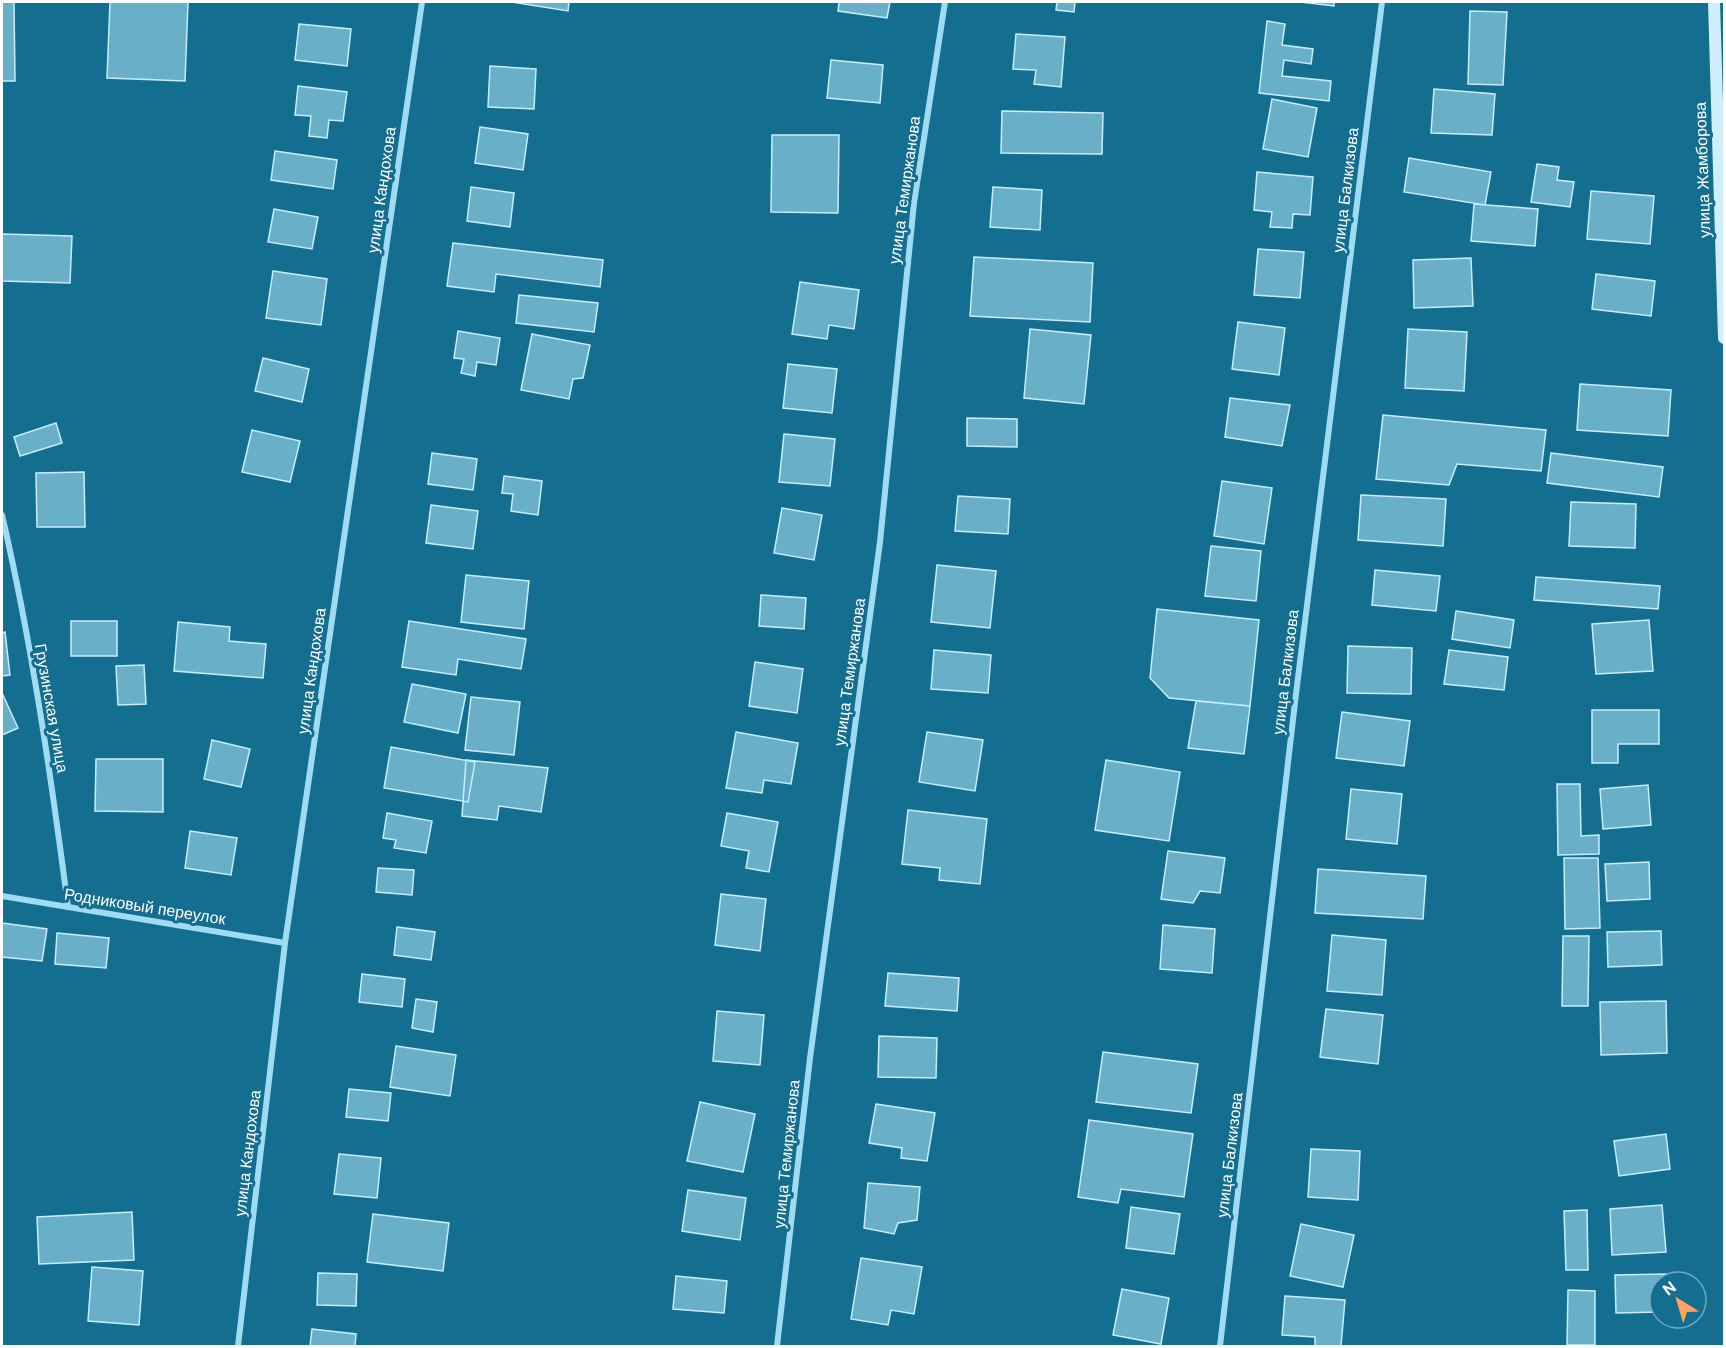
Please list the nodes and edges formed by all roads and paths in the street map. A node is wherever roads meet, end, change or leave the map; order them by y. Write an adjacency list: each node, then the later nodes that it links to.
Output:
1 (422, 2): 10 (street, улица Кандохова)
2 (945, 2): 12 (street, улица Темиржанова)
3 (1382, 2): 13 (street, улица Балкизова)
4 (1714, 2): 5 (street, улица Жамборова)
5 (1723, 290): 6 (street, улица Жамборова)
6 (1725, 338)
7 (2, 515): 9 (street, Грузинская улица)
8 (2, 896): 9 (street, Родниковый переулок)
9 (68, 907): 10 (street, Родниковый переулок)
10 (285, 943): 11 (street, улица Кандохова)
11 (238, 1347)
12 (777, 1347)
13 (1220, 1347)

